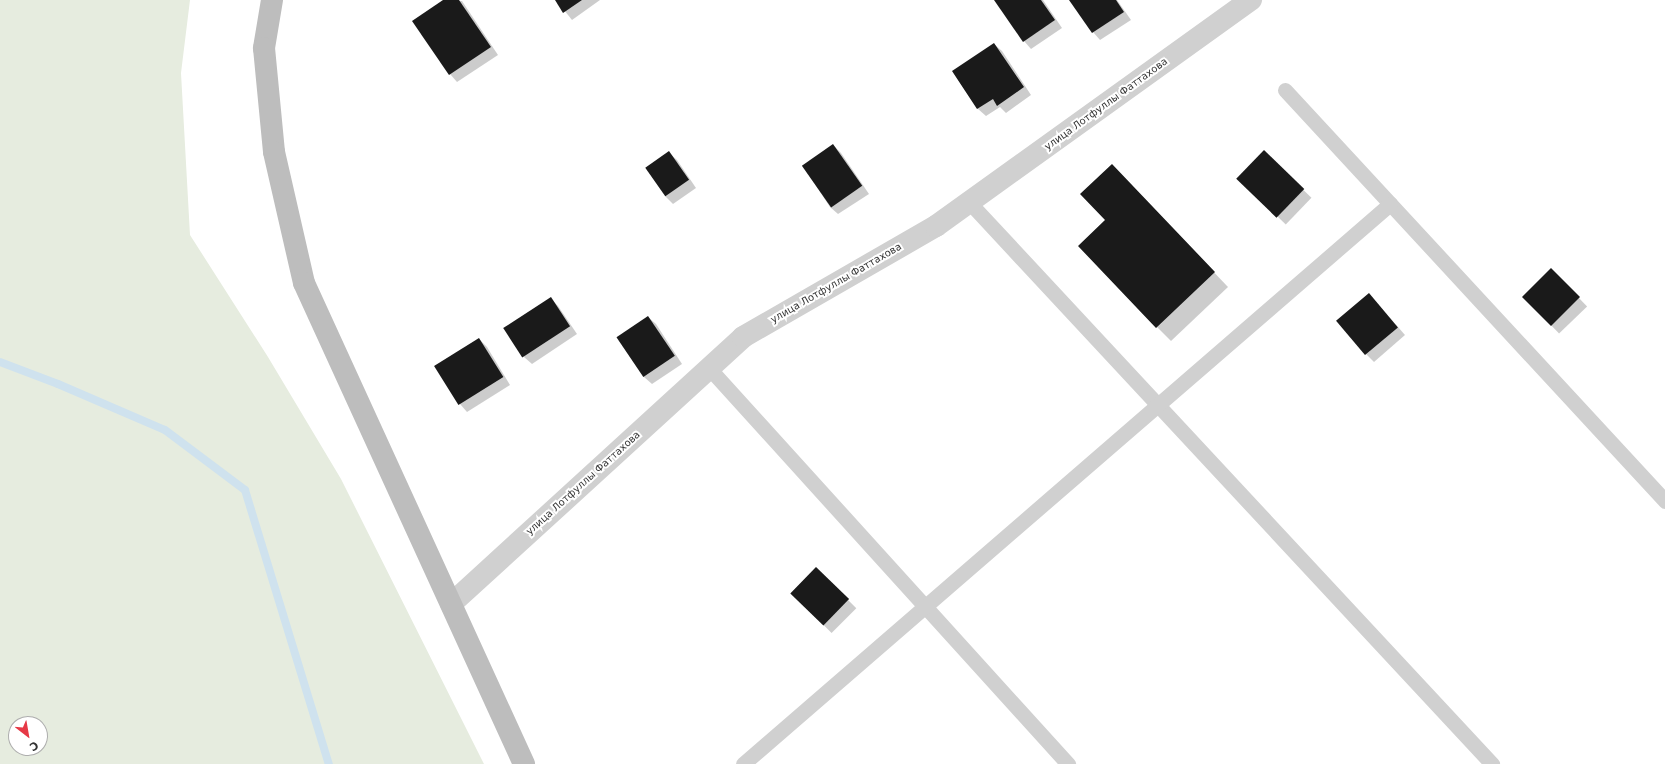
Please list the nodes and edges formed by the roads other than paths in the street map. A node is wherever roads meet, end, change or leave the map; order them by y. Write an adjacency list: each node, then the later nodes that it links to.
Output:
1 (272, 0): 9 (street)
2 (1251, 0): 4 (street, улица Лотфуллы Фаттахова)
3 (1285, 90): 5 (lane)
4 (968, 202): 6 (street, улица Лотфуллы Фаттахова); 7 (lane)
5 (1390, 204): 7 (lane); 8 (lane)
6 (708, 368): 9 (street, улица Лотфуллы Фаттахова); 10 (lane)
7 (1158, 405): 10 (lane); 14 (lane)
8 (1665, 501)
9 (451, 604): 11 (street)
10 (925, 606): 12 (lane); 13 (lane)
11 (524, 764)
12 (743, 764)
13 (1068, 764)
14 (1492, 764)

